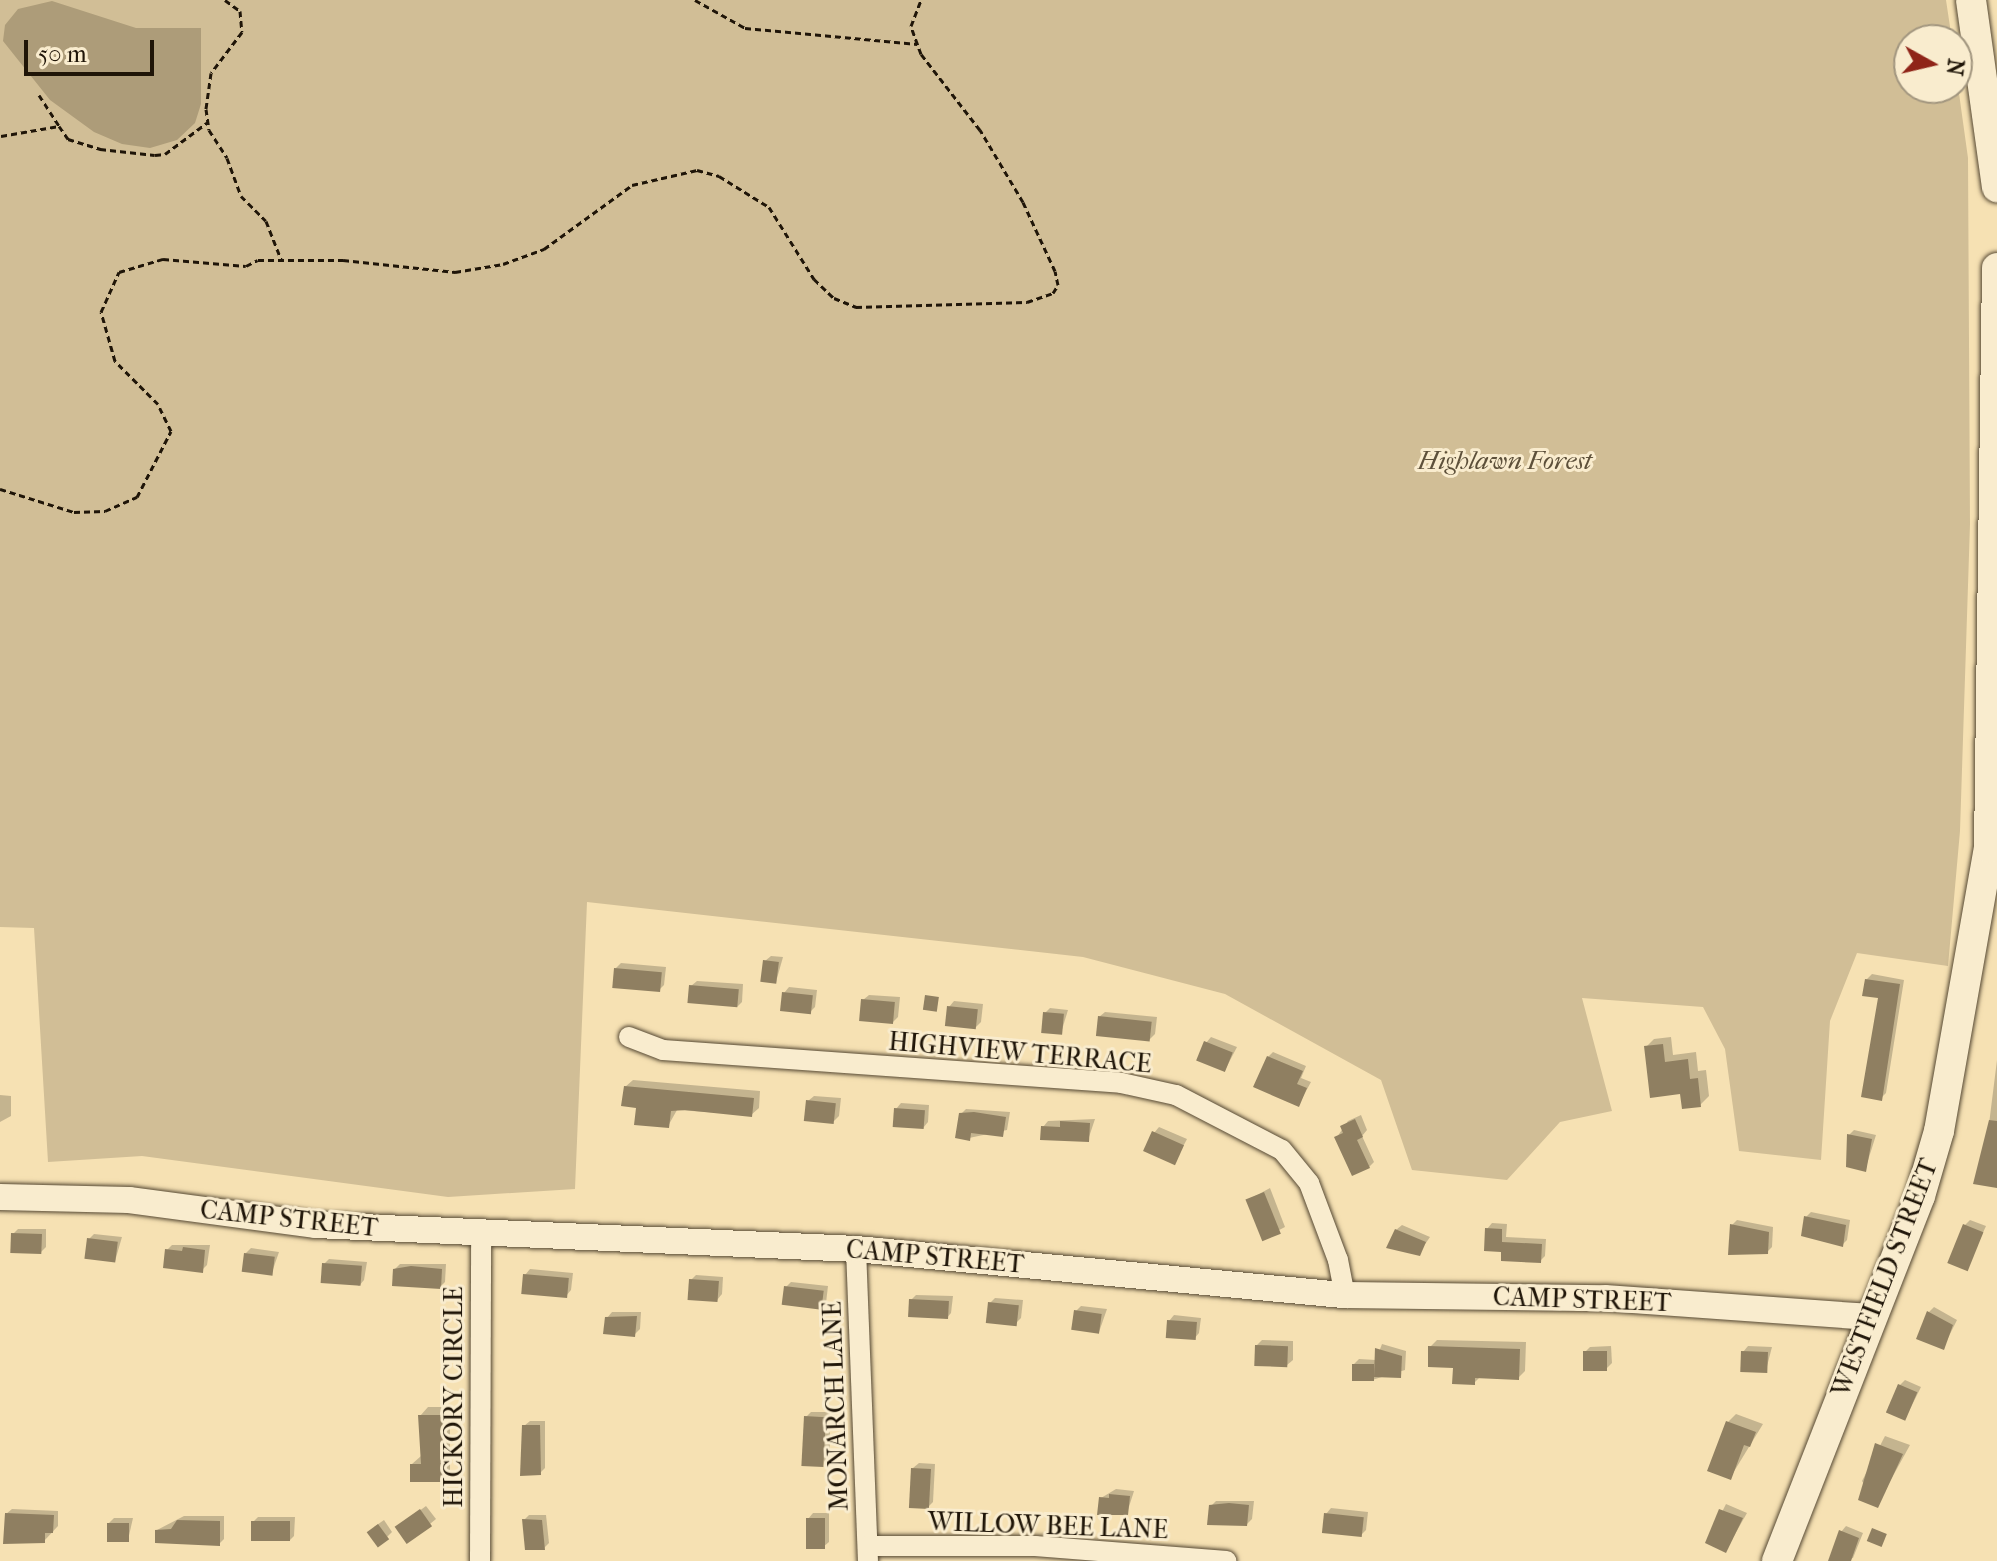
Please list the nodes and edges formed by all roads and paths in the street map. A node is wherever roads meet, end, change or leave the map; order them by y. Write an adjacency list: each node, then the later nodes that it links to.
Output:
1 (225, 0): 7 (path)
2 (695, 0): 5 (path)
3 (921, 0): 5 (path)
4 (1971, 0): 10 (main road)
5 (917, 44): 11 (path)
6 (39, 95): 8 (path)
7 (208, 122): 8 (path); 11 (path)
8 (59, 126): 9 (path)
9 (1, 136)
10 (1997, 187)
11 (281, 259): 13 (path)
12 (1997, 268): 14 (main road, WESTFIELD STREET)
13 (0, 489)
14 (1993, 847): 20 (main road, WESTFIELD STREET)
15 (629, 1037): 19 (street, HIGHVIEW TERRACE)
16 (0, 1197): 17 (street, CAMP STREET)
17 (481, 1233): 18 (street, CAMP STREET); 22 (street, HICKORY CIRCLE)
18 (856, 1249): 19 (street, CAMP STREET); 21 (street, MONARCH LANE)
19 (1345, 1295): 20 (street, CAMP STREET)
20 (1871, 1317): 24 (main road, WESTFIELD STREET)
21 (868, 1554): 23 (street, WILLOW BEE LANE)
22 (480, 1561)
23 (1226, 1561)
24 (1777, 1561)

